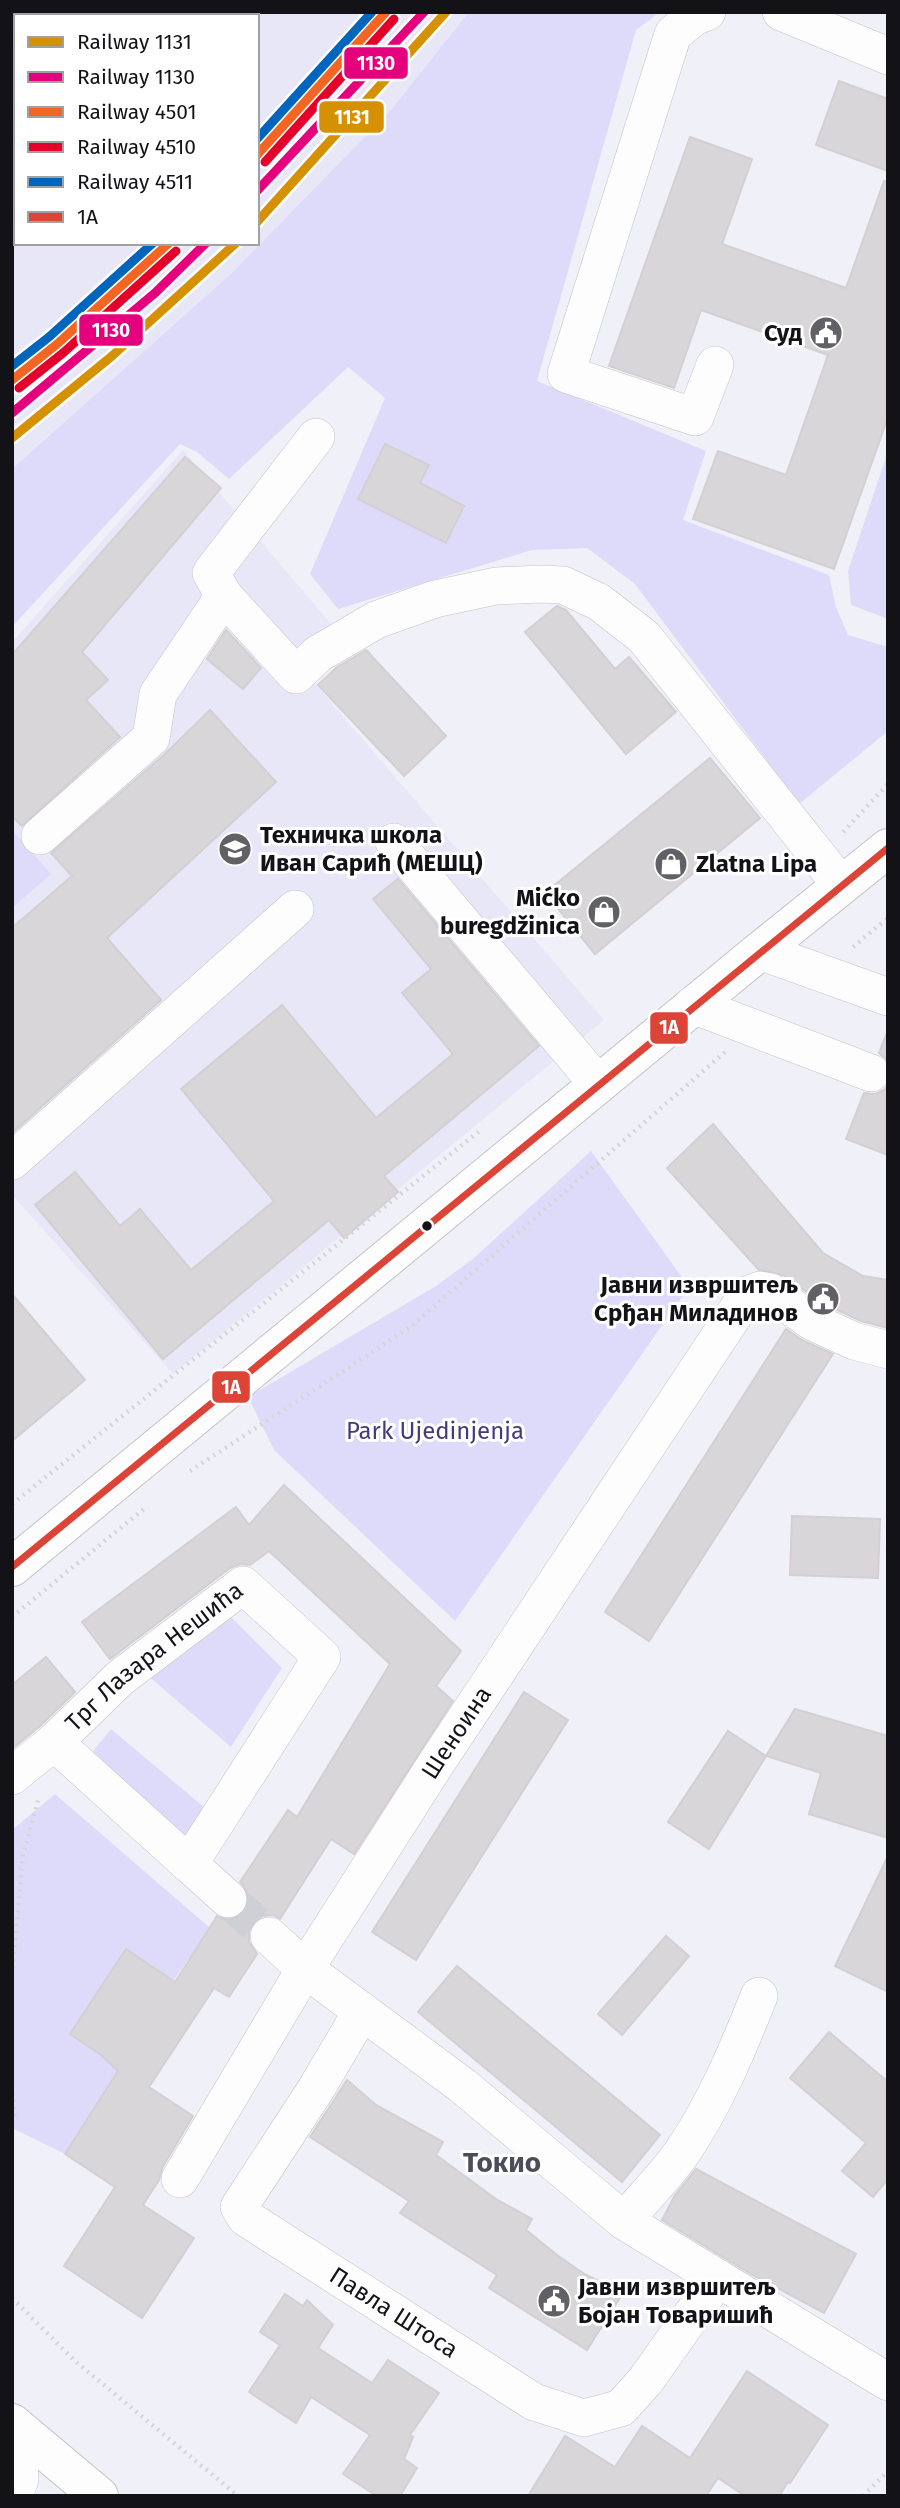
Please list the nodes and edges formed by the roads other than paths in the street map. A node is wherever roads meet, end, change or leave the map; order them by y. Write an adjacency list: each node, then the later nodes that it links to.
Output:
1 (707, 12): 4 (street)
2 (781, 12): 3 (street)
3 (888, 56)
4 (715, 365)
5 (316, 437): 6 (street)
6 (225, 596): 7 (street); 10 (street)
7 (40, 836)
8 (394, 842): 16 (street)
9 (888, 848): 10 (main road)
10 (830, 871): 12 (main road)
11 (295, 909): 17 (street)
12 (760, 951): 13 (street); 14 (main road)
13 (888, 997)
14 (693, 1005): 15 (street); 16 (main road)
15 (871, 1073)
16 (598, 1084): 19 (main road)
17 (12, 1161)
18 (888, 1350): 25 (street, Шеноина)
19 (12, 1567)
20 (54, 1742): 21 (street, Трг Лазара Нешића); 22 (street, Трг Лазара Нешића); 22 (street, Трг Лазара Нешића)
21 (26, 1784)
22 (190, 1864): 23 (street, Трг Лазара Нешића)
23 (228, 1899)
24 (269, 1936): 25 (street)
25 (305, 1969): 27 (street); 28 (street, Шеноина)
26 (759, 1996): 29 (street)
27 (362, 2011): 29 (street); 30 (street, Павла Штоса)
28 (180, 2179)
29 (624, 2221): 30 (street)
30 (718, 2278): 31 (street)
31 (888, 2382)
32 (14, 2425): 33 (main road); 34 (street)
33 (80, 2488)
34 (14, 2496)

